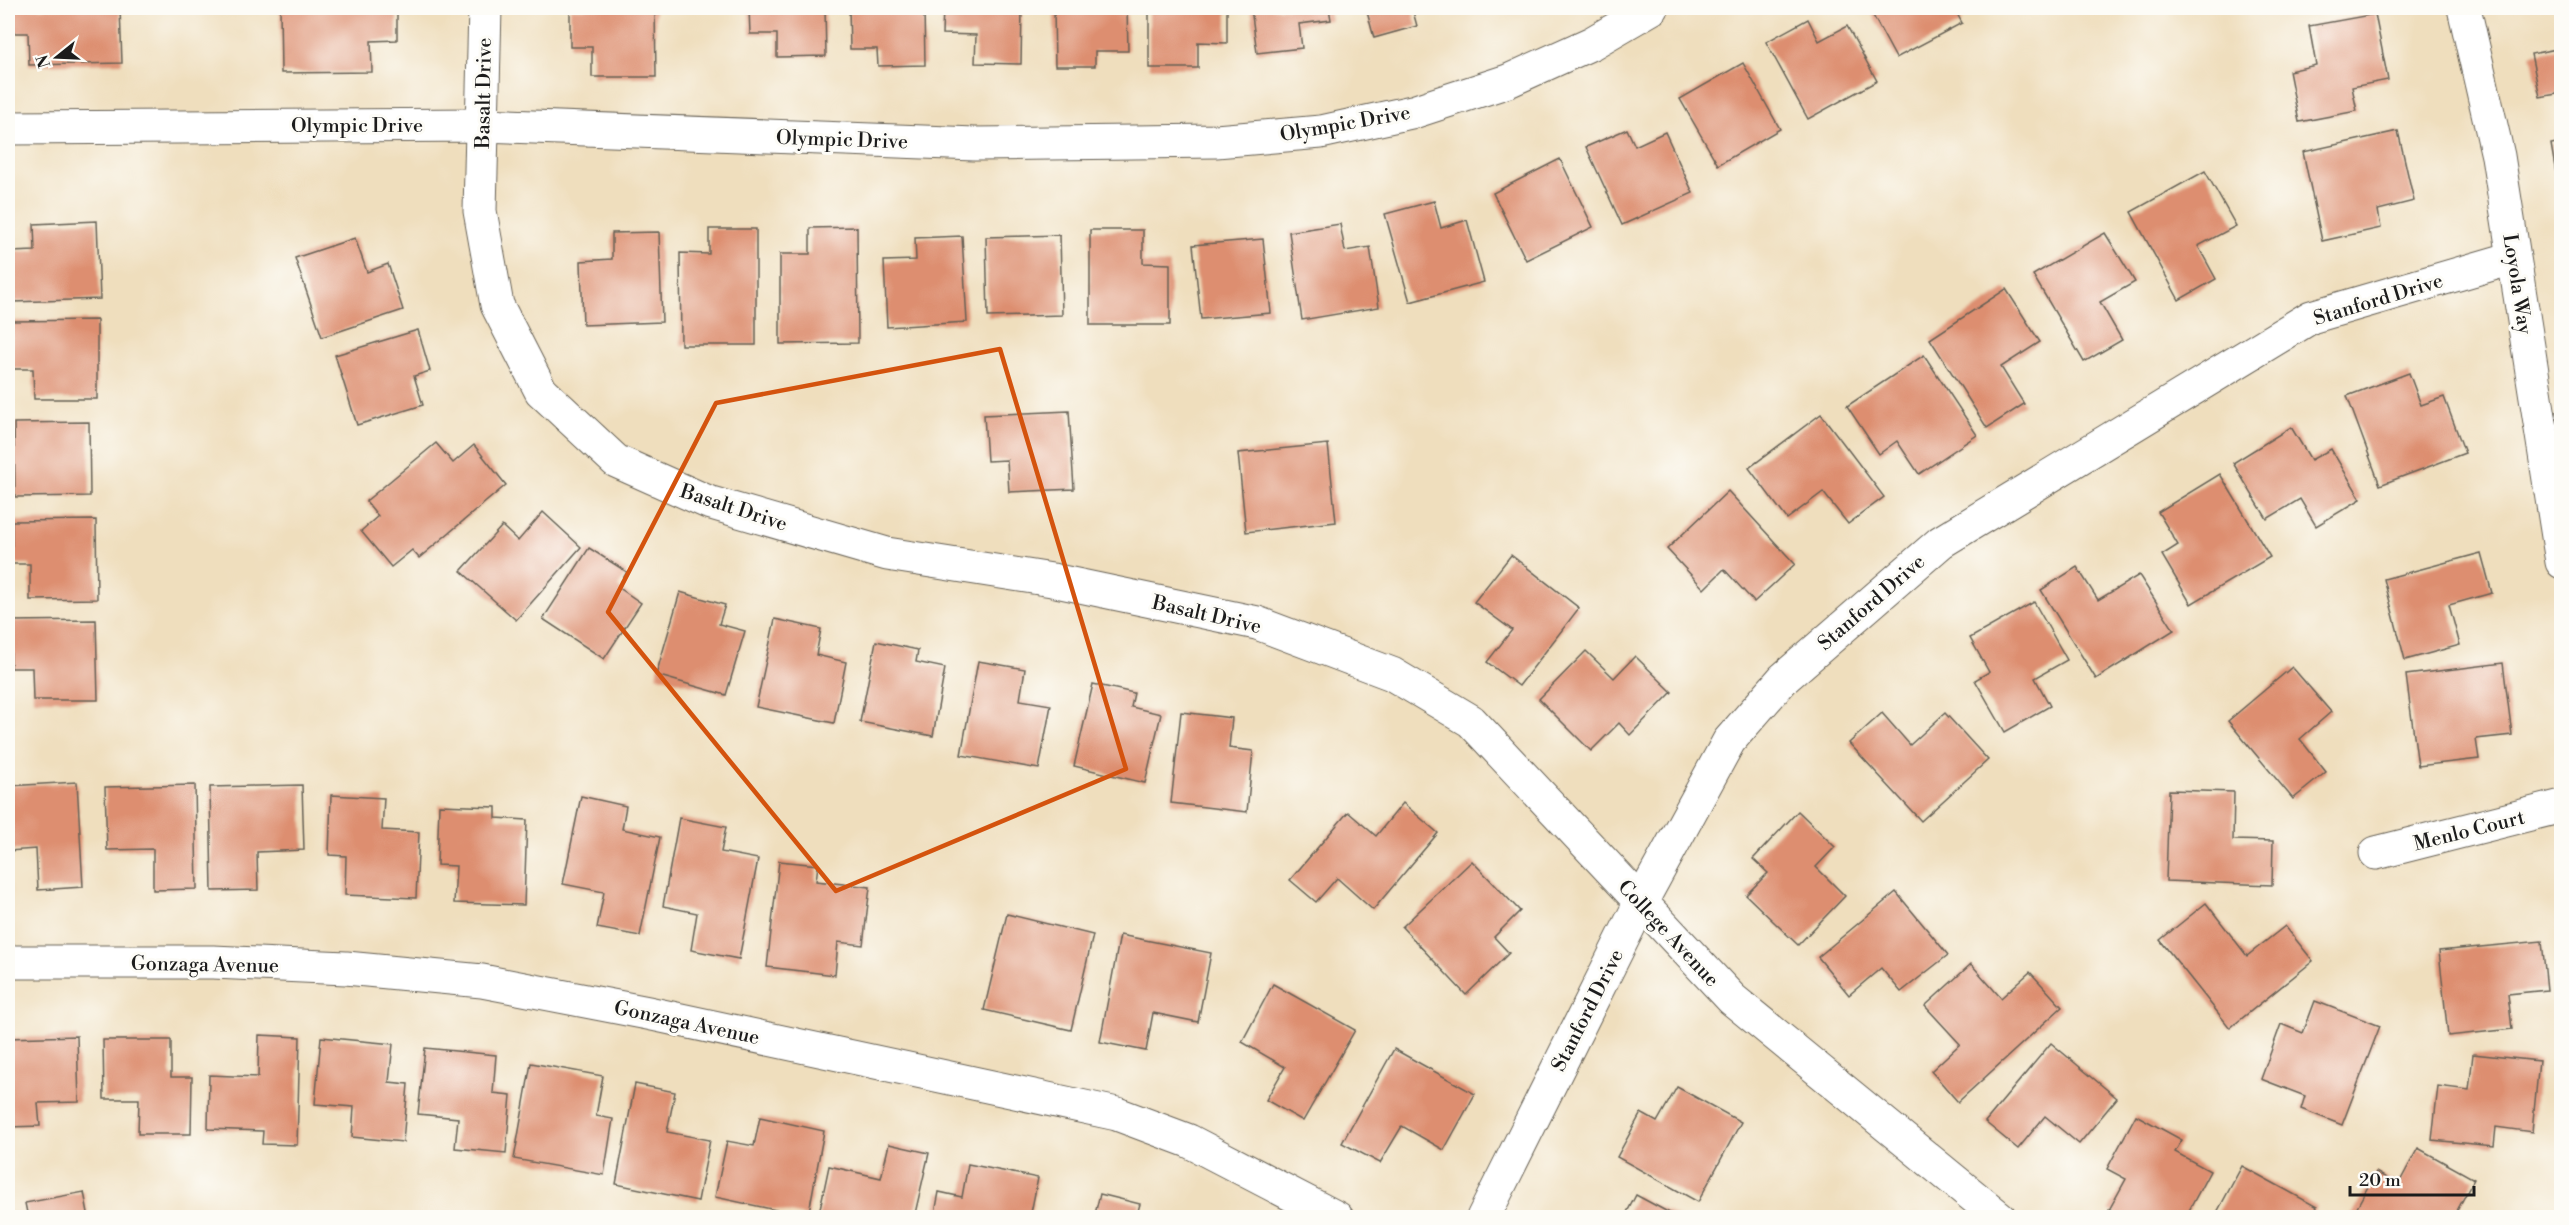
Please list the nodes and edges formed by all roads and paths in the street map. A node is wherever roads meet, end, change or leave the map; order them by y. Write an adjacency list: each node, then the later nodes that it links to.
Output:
1 (485, 8): 4 (street, Basalt Drive)
2 (1652, 8): 4 (street, Olympic Drive)
3 (2464, 8): 6 (street, Loyola Way)
4 (482, 125): 5 (street, Olympic Drive); 8 (street, Basalt Drive)
5 (8, 128)
6 (2513, 258): 7 (street, Loyola Way); 11 (street, Stanford Drive)
7 (2562, 562)
8 (1341, 655): 11 (street, College Avenue)
9 (2562, 806): 10 (street, Menlo Court)
10 (2376, 853)
11 (1641, 902): 14 (street, Stanford Drive); 15 (street, College Avenue)
12 (8, 962): 13 (street, Gonzaga Avenue)
13 (1337, 1218)
14 (1483, 1218)
15 (2000, 1218)

